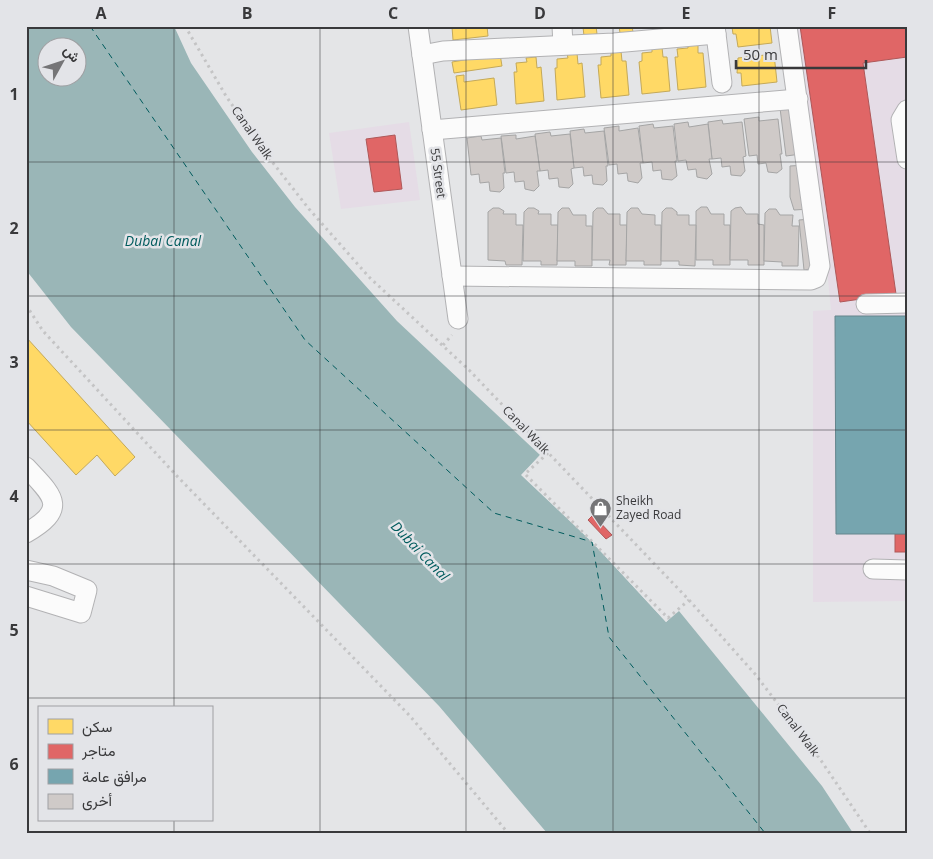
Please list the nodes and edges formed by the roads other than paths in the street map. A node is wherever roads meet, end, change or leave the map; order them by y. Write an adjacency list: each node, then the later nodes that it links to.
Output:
1 (418, 26): 5 (street, 55 Street)
2 (787, 26): 7 (street)
3 (716, 30): 4 (street); 6 (street)
4 (563, 36): 5 (street)
5 (422, 55): 9 (street, 55 Street)
6 (722, 83)
7 (798, 99): 9 (street); 11 (street)
8 (907, 110): 10 (street)
9 (432, 130): 11 (street, 55 Street)
10 (907, 159)
11 (452, 276): 14 (street, 55 Street)
12 (907, 302): 13 (street)
13 (866, 304)
14 (458, 319)
15 (26, 467): 16 (street)
16 (26, 533)
17 (873, 569): 19 (street)
18 (27, 570): 20 (street)
19 (907, 570)
20 (28, 598)

